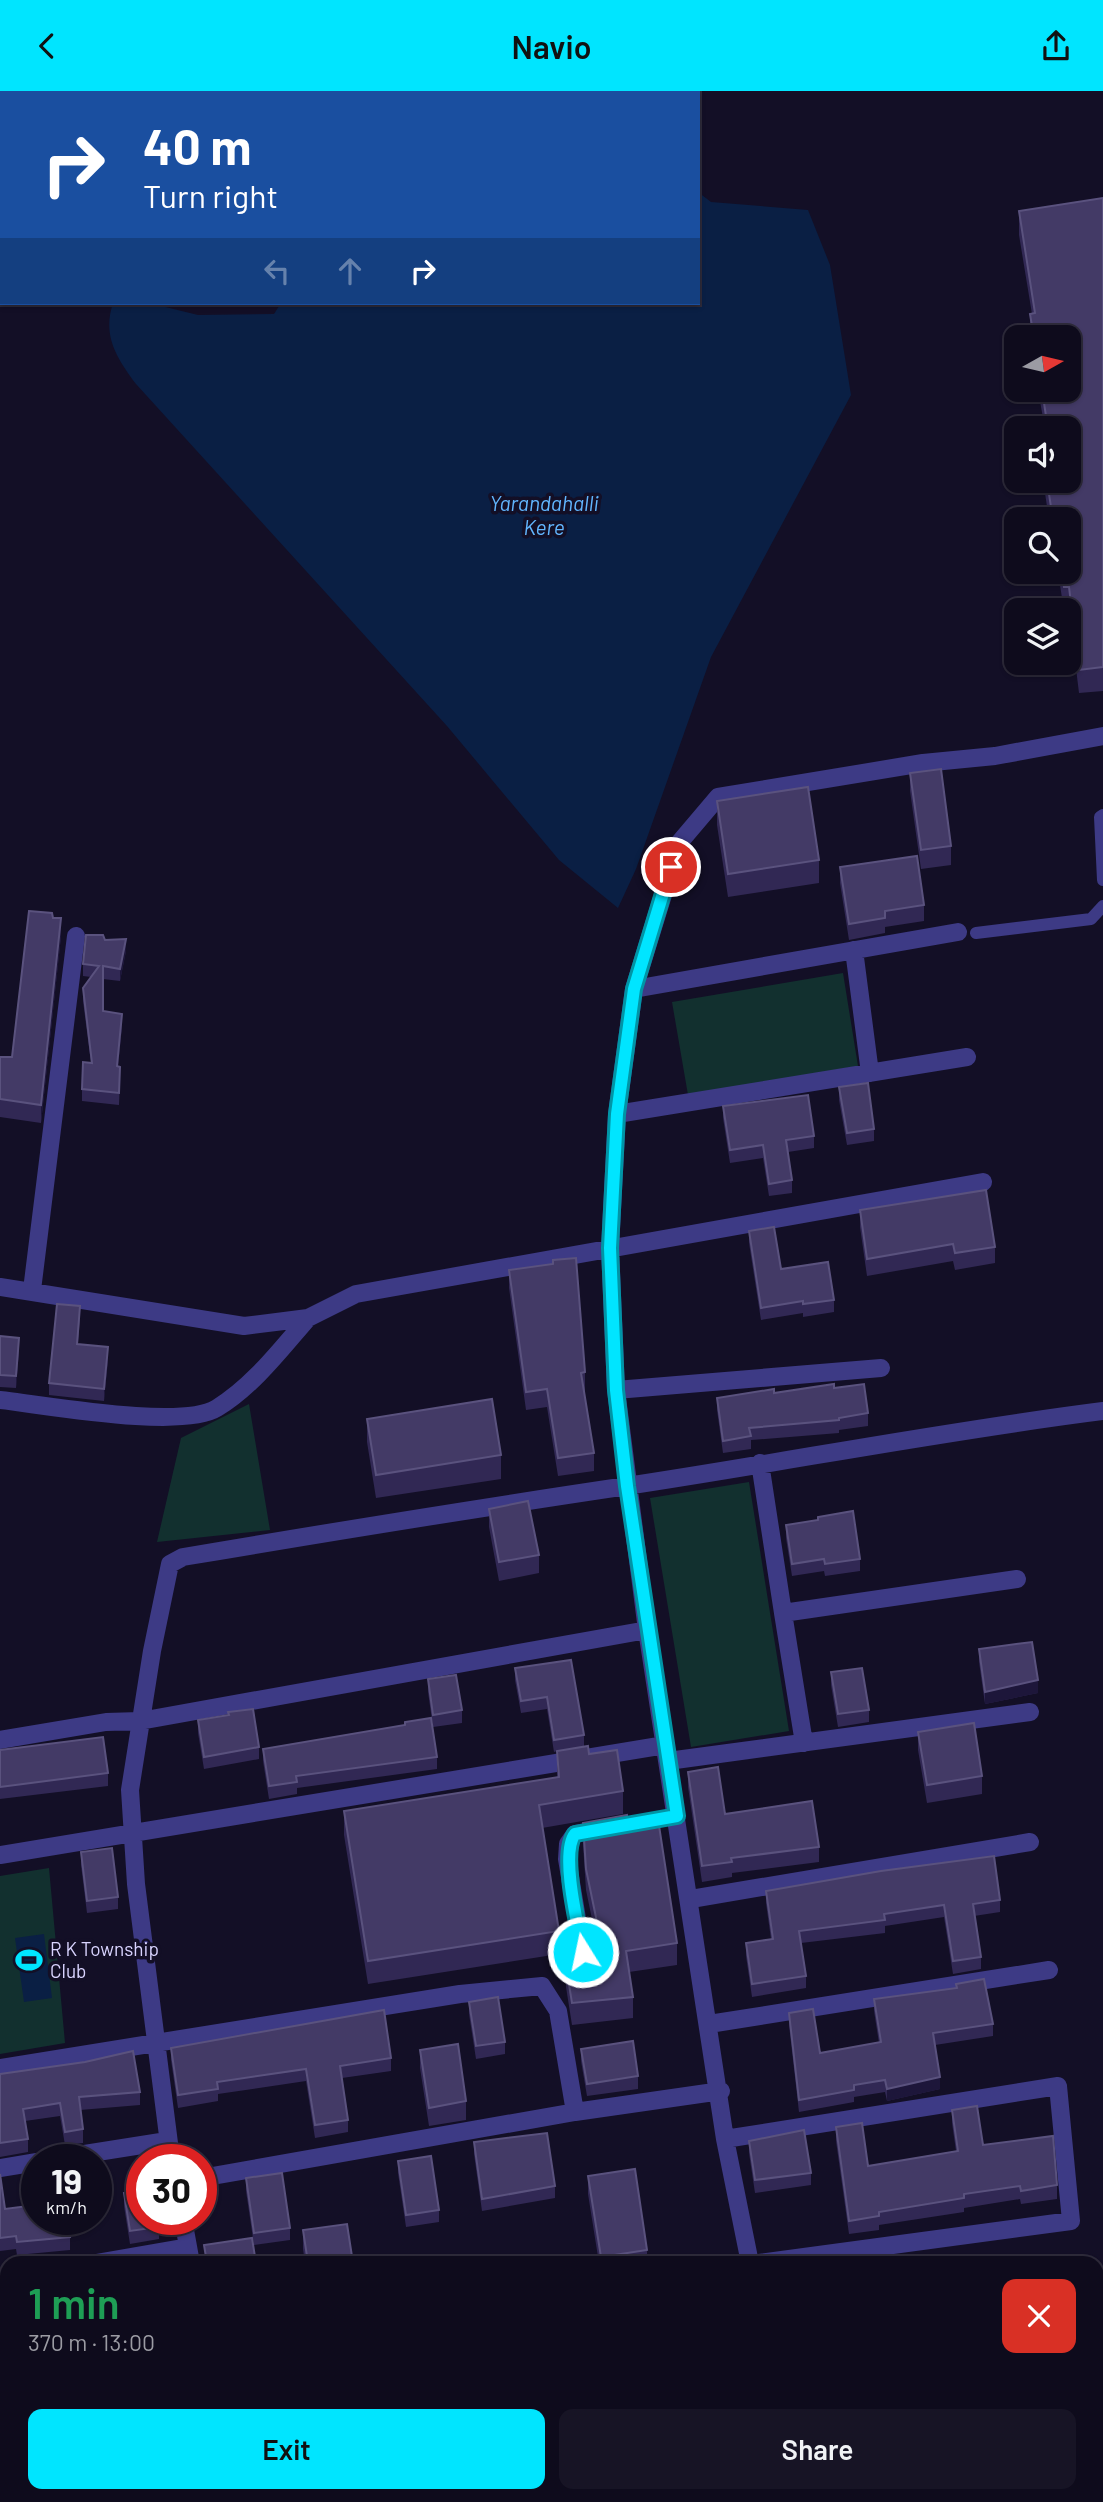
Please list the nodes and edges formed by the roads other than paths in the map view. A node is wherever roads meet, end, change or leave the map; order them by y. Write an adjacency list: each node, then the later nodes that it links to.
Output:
1 (1103, 736): 8 (street)
2 (1103, 815): 3 (lane)
3 (1103, 880)
4 (1103, 906): 5 (lane)
5 (967, 933): 7 (street)
6 (76, 936): 15 (street)
7 (854, 950): 8 (street); 10 (street)
8 (634, 989): 11 (street)
9 (967, 1057): 10 (street)
10 (870, 1073): 11 (street)
11 (617, 1114): 13 (street)
12 (983, 1182): 13 (street)
13 (610, 1248): 16 (street); 18 (street)
14 (0, 1287): 15 (street)
15 (32, 1290): 16 (street)
16 (308, 1318): 19 (street)
17 (881, 1368): 18 (street)
18 (616, 1390): 22 (street)
19 (0, 1401)
20 (1103, 1411): 21 (street)
21 (760, 1463): 22 (street); 24 (street)
22 (627, 1486): 25 (street); 27 (street)
23 (1017, 1579): 24 (street)
24 (783, 1613): 29 (street)
25 (647, 1630): 27 (street); 30 (street)
26 (1030, 1713): 29 (street)
27 (140, 1721): 28 (street); 34 (street)
28 (0, 1740)
29 (804, 1742): 30 (street)
30 (666, 1753): 31 (street); 34 (street)
31 (677, 1816): 32 (street); 37 (street)
32 (653, 1821)
33 (618, 1826): 39 (street)
34 (133, 1833): 36 (street); 41 (street)
35 (1030, 1842): 37 (street)
36 (0, 1855)
37 (691, 1899): 40 (street)
38 (1049, 1970): 40 (street)
39 (591, 1977)
40 (709, 2024): 43 (street)
41 (156, 2044): 42 (street); 44 (street); 46 (street)
42 (0, 2069)
43 (720, 2091): 44 (street); 45 (street)
44 (575, 2112): 51 (street)
45 (726, 2139): 54 (street); 55 (street)
46 (167, 2141): 47 (street); 48 (street)
47 (168, 2144)
48 (112, 2150)
49 (21, 2165): 50 (street)
50 (0, 2168)
51 (217, 2175)
52 (186, 2235): 53 (street)
53 (190, 2255)
54 (749, 2256)
55 (811, 2256)

